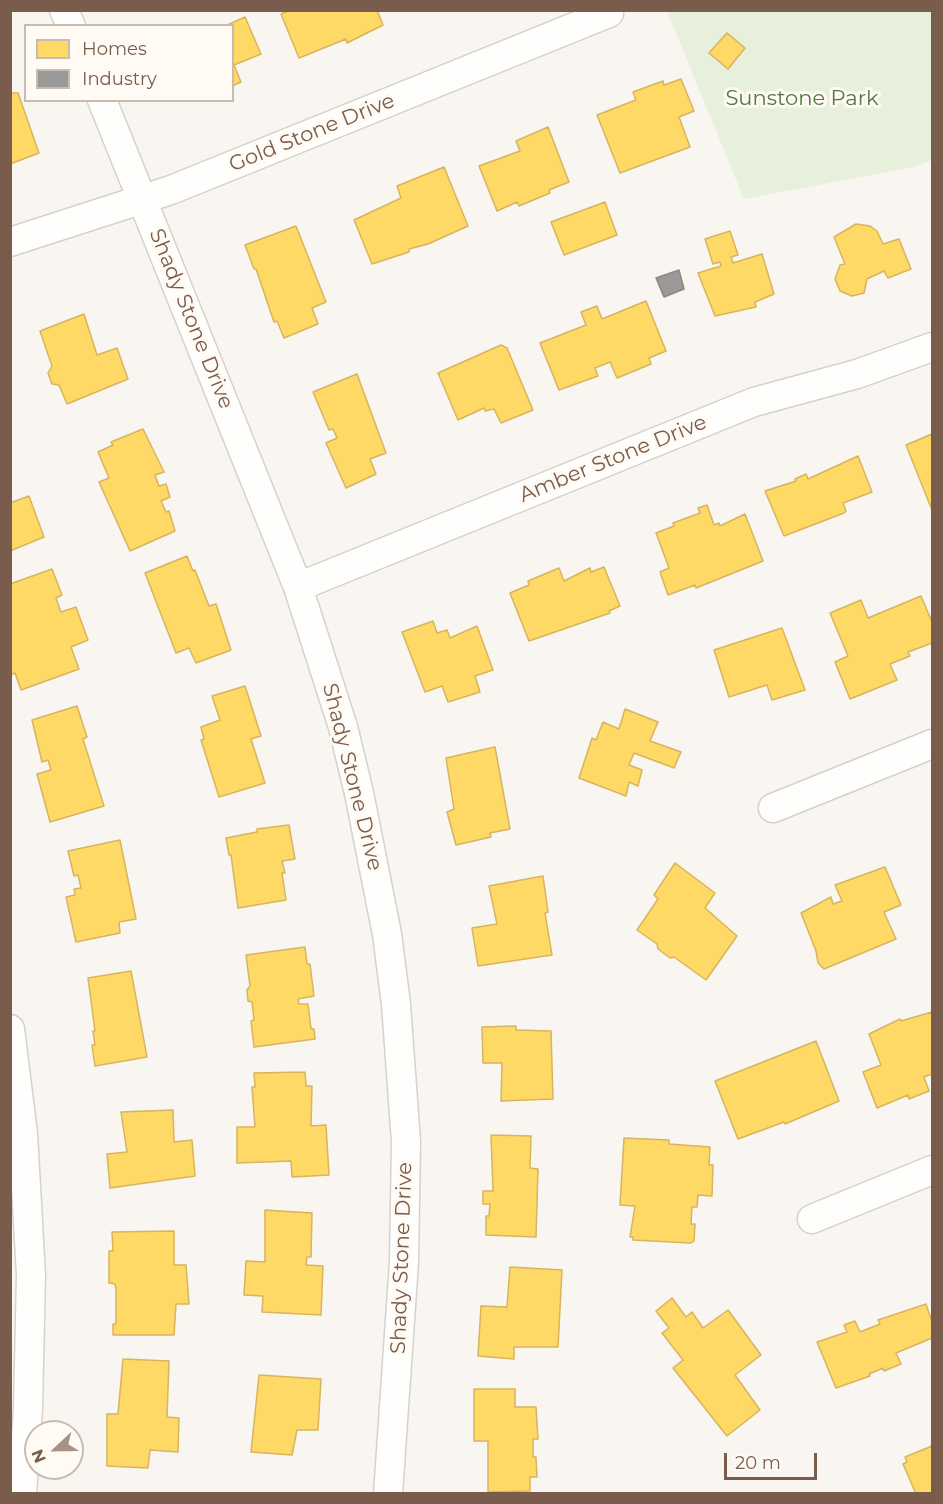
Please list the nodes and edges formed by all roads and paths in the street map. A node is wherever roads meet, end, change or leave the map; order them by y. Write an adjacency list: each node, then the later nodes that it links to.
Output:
1 (64, 10): 3 (street)
2 (609, 13): 5 (street, Gold Stone Drive)
3 (70, 24)
4 (103, 102): 5 (street, Shady Stone Drive)
5 (142, 198): 6 (street, Gold Stone Drive); 8 (street, Shady Stone Drive)
6 (10, 242)
7 (933, 347): 8 (street, Amber Stone Drive)
8 (298, 587): 15 (street, Shady Stone Drive)
9 (933, 744): 10 (street)
10 (773, 808)
11 (10, 1029): 14 (street)
12 (933, 1170): 13 (street)
13 (812, 1219)
14 (22, 1494)
15 (388, 1494)

